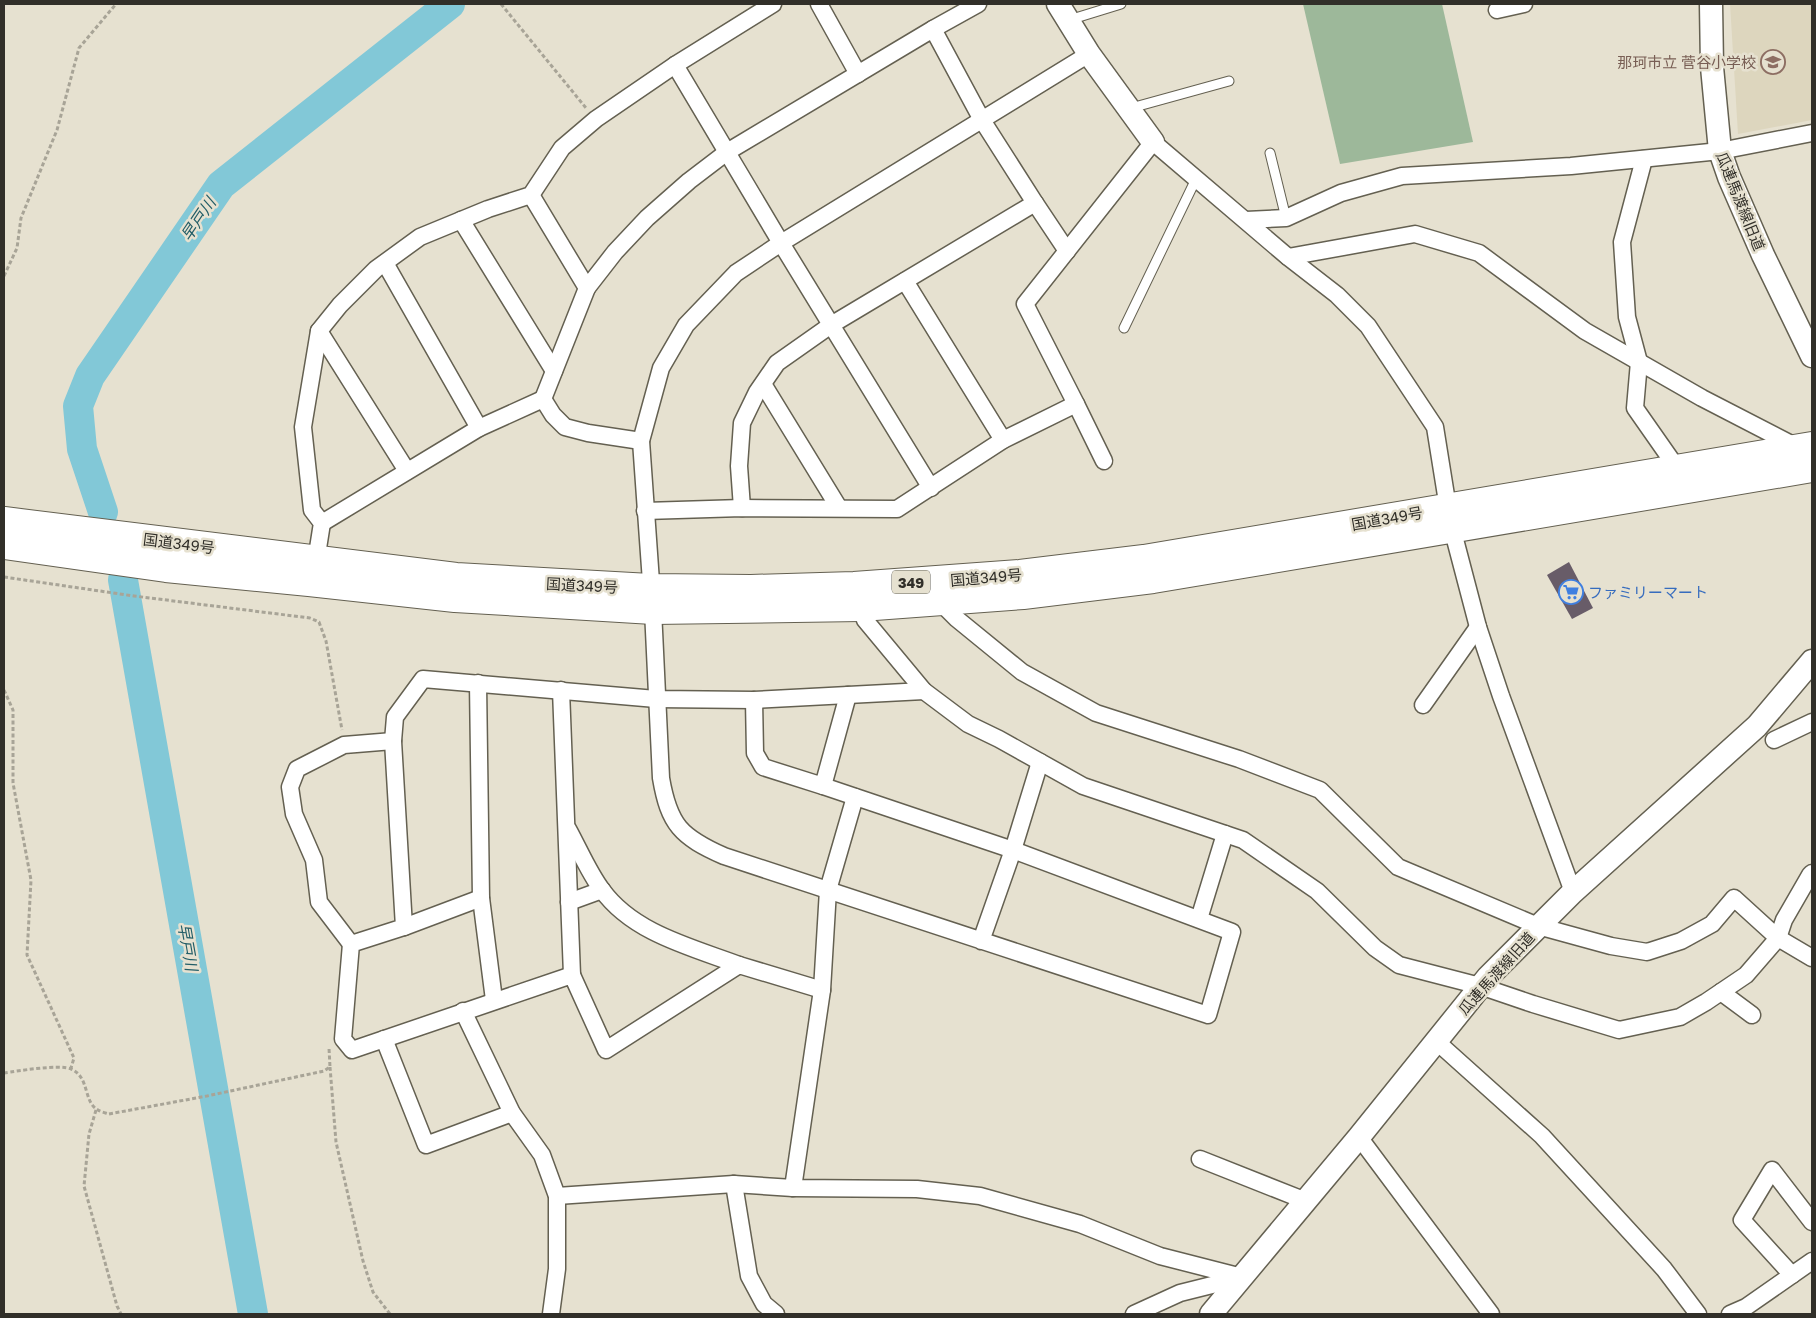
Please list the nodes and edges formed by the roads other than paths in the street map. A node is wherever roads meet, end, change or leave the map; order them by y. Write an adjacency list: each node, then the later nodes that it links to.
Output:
1 (773, 4): 11 (street)
2 (819, 4): 12 (street)
3 (978, 4): 9 (street)
4 (1121, 4): 8 (lane)
5 (1524, 4): 7 (street)
6 (1711, 4): 18 (street, 瓜連馬渡線旧道)
7 (1496, 10)
8 (1064, 12): 10 (street)
9 (933, 29): 12 (street); 15 (street)
10 (1089, 54): 14 (street); 15 (street)
11 (675, 65): 19 (street); 23 (street)
12 (858, 74): 19 (street)
13 (1229, 81): 14 (lane)
14 (1128, 109): 17 (street)
15 (982, 120): 24 (street); 28 (street)
16 (1812, 133): 18 (street)
17 (1153, 142): 22 (street); 29 (street)
18 (1720, 151): 21 (street); 37 (street, 瓜連馬渡線旧道)
19 (727, 152): 28 (street); 33 (street)
20 (1270, 153): 25 (lane)
21 (1644, 159): 25 (street); 38 (street)
22 (1196, 179): 27 (street); 35 (lane)
23 (531, 195): 26 (street); 33 (street)
24 (1035, 203): 29 (street); 32 (street)
25 (1286, 218): 27 (street)
26 (461, 220): 31 (street); 39 (street)
27 (1246, 220): 30 (street)
28 (781, 243): 34 (street); 45 (street)
29 (1066, 251): 42 (street)
30 (1288, 257): 38 (street); 54 (street)
31 (385, 262): 36 (street); 43 (street)
32 (904, 281): 34 (street); 44 (street)
33 (587, 288): 39 (street)
34 (831, 325): 40 (street); 50 (street)
35 (1124, 328)
36 (319, 331): 49 (street); 56 (street)
37 (1812, 356)
38 (1638, 362): 46 (street); 48 (street)
39 (554, 371): 41 (street)
40 (763, 384): 51 (street); 52 (street)
41 (543, 399): 43 (street); 45 (street)
42 (1076, 404): 44 (street); 47 (street)
43 (478, 428): 49 (street)
44 (1003, 440): 50 (street)
45 (641, 441): 53 (street)
46 (1808, 454): 48 (highway, 国道349号 / 349); 54 (highway, 国道349号 / 349)
47 (1104, 461)
48 (1677, 468): 54 (highway, 国道349号 / 349)
49 (407, 471): 56 (street)
50 (931, 488): 52 (street)
51 (742, 508): 52 (street); 53 (street)
52 (839, 508)
53 (645, 510): 59 (street)
54 (1450, 518): 59 (highway, 国道349号 / 349); 60 (highway, 国道349号 / 349); 62 (street)
55 (4, 521): 58 (highway, 国道349号 / 349)
56 (322, 523): 58 (street)
57 (4, 545): 59 (highway, 国道349号 / 349)
58 (316, 561): 59 (highway, 国道349号 / 349)
59 (651, 599): 61 (highway, 国道349号 / 349); 68 (street)
60 (940, 602): 61 (highway, 国道349号 / 349); 87 (street)
61 (862, 607): 66 (street)
62 (1478, 626): 70 (street); 83 (street)
63 (1812, 661): 83 (street, 瓜連馬渡線旧道)
64 (478, 683): 65 (street); 72 (street); 84 (street)
65 (561, 690): 68 (street); 77 (street)
66 (924, 690): 67 (street); 74 (street)
67 (848, 695): 69 (street); 75 (street)
68 (656, 699): 69 (street); 82 (street)
69 (754, 700): 75 (street)
70 (1423, 705)
71 (1812, 722): 73 (street)
72 (394, 740): 88 (street); 91 (street)
73 (1774, 740)
74 (1040, 762): 78 (street); 79 (street)
75 (823, 786): 76 (street)
76 (855, 797): 79 (street); 82 (street)
77 (567, 826): 81 (street); 85 (street)
78 (1225, 834): 86 (street); 95 (street)
79 (1013, 850): 86 (street); 90 (street)
80 (1812, 873): 89 (street)
81 (602, 890): 85 (street); 93 (street)
82 (828, 890): 90 (street); 96 (street)
83 (1573, 892): 87 (street, 瓜連馬渡線旧道)
84 (482, 898): 88 (street); 98 (street)
85 (569, 902): 94 (street)
86 (1199, 919): 90 (street)
87 (1538, 926): 89 (street); 95 (street, 瓜連馬渡線旧道)
88 (404, 928): 91 (street)
89 (1778, 938): 92 (street); 97 (street)
90 (981, 941)
91 (351, 944): 101 (street)
92 (1812, 958)
93 (739, 965): 94 (street); 96 (street)
94 (572, 975): 98 (street)
95 (1480, 986): 97 (street); 102 (street, 瓜連馬渡線旧道)
96 (822, 990): 107 (street)
97 (1721, 992): 100 (street)
98 (494, 1000): 99 (street)
99 (463, 1011): 101 (street); 103 (street)
100 (1752, 1015)
101 (384, 1039): 103 (street)
102 (1436, 1041): 104 (street, 瓜連馬渡線旧道); 119 (street)
103 (512, 1113): 108 (street)
104 (1359, 1138): 109 (street, 瓜連馬渡線旧道); 118 (street)
105 (1200, 1159): 109 (street)
106 (734, 1184): 107 (street); 108 (street); 115 (street)
107 (793, 1188): 113 (street)
108 (556, 1196): 114 (street)
109 (1306, 1201): 113 (street, 瓜連馬渡線旧道)
110 (1812, 1222): 112 (street)
111 (1812, 1262): 112 (street)
112 (1792, 1276): 120 (street)
113 (1242, 1278): 116 (street); 117 (street, 瓜連馬渡線旧道)
114 (551, 1314)
115 (776, 1314)
116 (1134, 1314)
117 (1211, 1314)
118 (1491, 1314)
119 (1698, 1314)
120 (1730, 1314)

